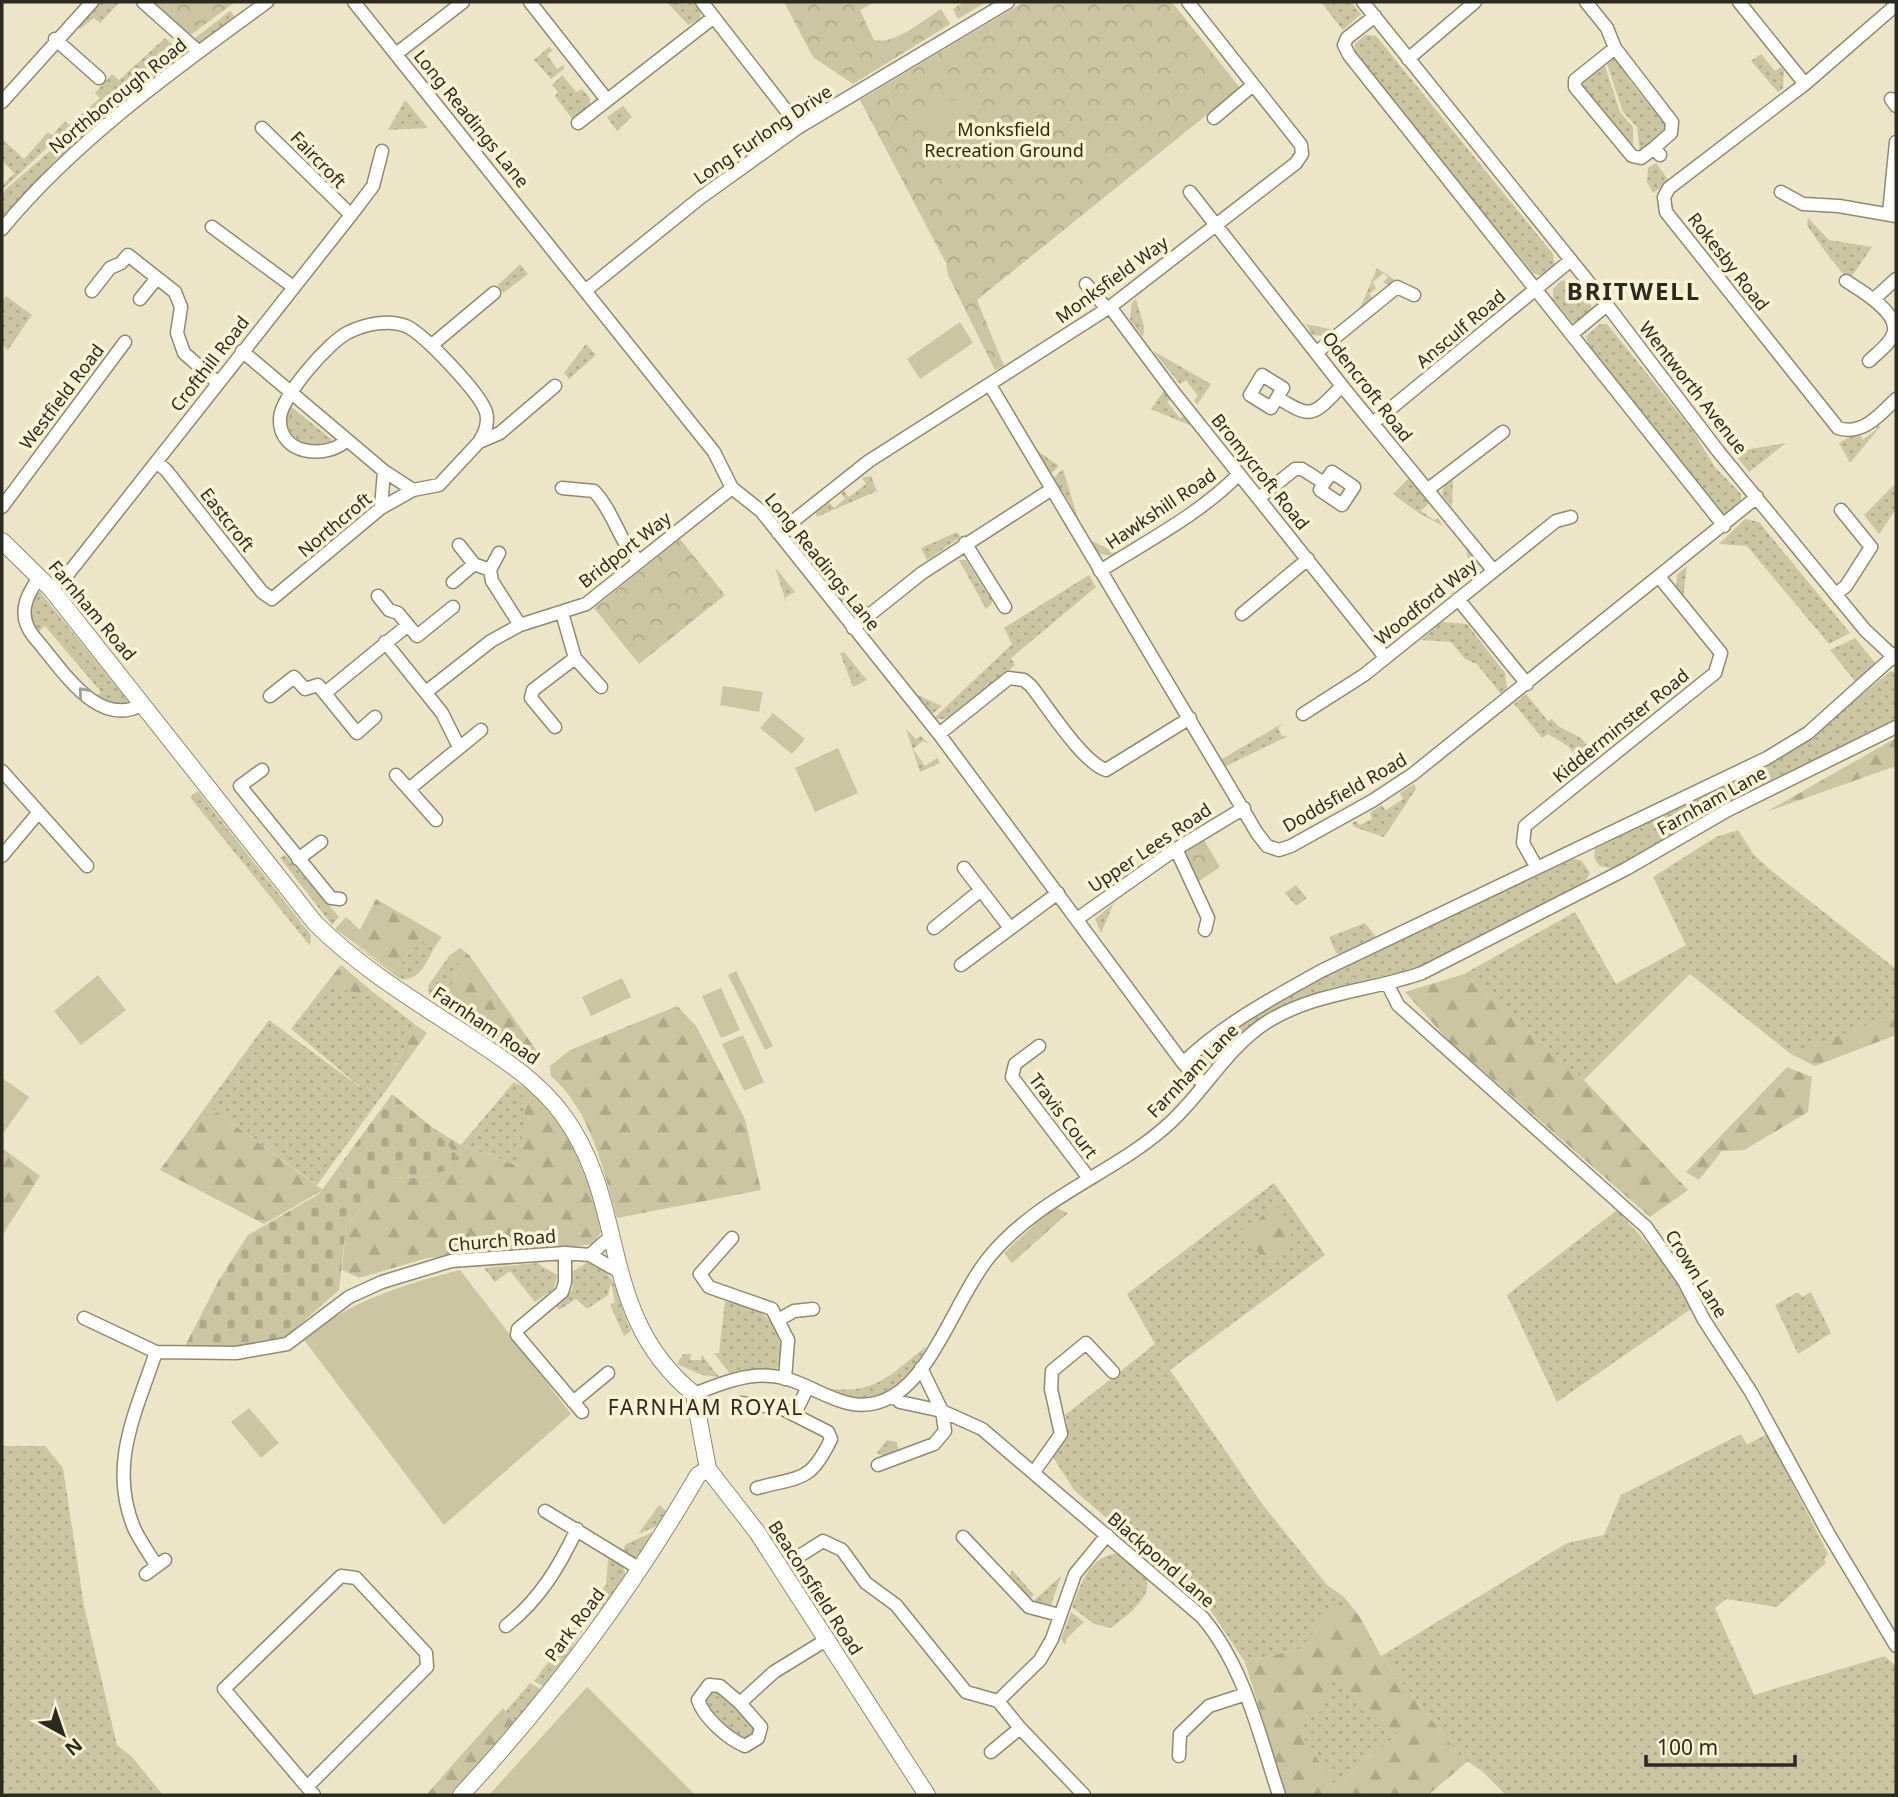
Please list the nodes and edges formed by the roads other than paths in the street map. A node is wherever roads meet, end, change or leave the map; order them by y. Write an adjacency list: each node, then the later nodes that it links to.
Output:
1 (92, 2): 17 (street)
2 (143, 2): 19 (street)
3 (267, 2): 19 (street, Northborough Road)
4 (354, 2): 20 (street, Long Readings Lane)
5 (463, 2): 20 (street)
6 (530, 2): 25 (street)
7 (702, 2): 16 (street)
8 (1009, 2): 29 (street, Long Furlong Drive)
9 (1188, 2): 24 (street, Monksfield Way)
10 (1363, 2): 15 (street, Wentworth Avenue)
11 (1475, 2): 21 (street)
12 (1586, 2): 18 (street)
13 (1739, 2): 23 (street)
14 (1896, 5): 23 (street, Rokesby Road)
15 (1375, 16): 21 (street, Wentworth Avenue); 48 (street)
16 (713, 17): 25 (street); 29 (street)
17 (55, 39): 22 (street); 26 (street)
18 (1615, 48): 18 (street)
19 (199, 52): 39 (street, Northborough Road)
20 (396, 54): 47 (street, Long Readings Lane)
21 (1408, 59): 40 (street, Wentworth Avenue)
22 (99, 78)
23 (1805, 84): 67 (street, Rokesby Road)
24 (1253, 85): 27 (street); 37 (street, Monksfield Way)
25 (607, 100): 28 (street)
26 (2, 102)
27 (1214, 118)
28 (578, 123)
29 (799, 127): 47 (street, Long Furlong Drive)
30 (262, 128): 36 (street, Faircroft)
31 (1896, 142): 35 (street)
32 (382, 152): 36 (street, Crofthill Road)
33 (1190, 192): 37 (street, Odencroft Road)
34 (1781, 192): 35 (street)
35 (1893, 214)
36 (351, 215): 45 (street, Crofthill Road)
37 (1215, 224): 54 (street, Monksfield Way); 59 (street, Odencroft Road)
38 (212, 227): 45 (street)
39 (2, 229)
40 (1571, 260): 48 (street, Ansculf Road); 53 (street, Wentworth Avenue)
41 (157, 278): 46 (street); 51 (street); 61 (street)
42 (1896, 279): 52 (street)
43 (1846, 281): 52 (street)
44 (1086, 285): 54 (street, Bromycroft Road)
45 (292, 286): 58 (street, Crofthill Road)
46 (92, 290)
47 (585, 290): 78 (street, Long Readings Lane)
48 (1536, 290): 55 (street); 69 (street, Ansculf Road)
49 (494, 293): 57 (street)
50 (1414, 295): 59 (street)
51 (140, 299)
52 (1874, 299): 60 (street)
53 (1607, 305): 55 (street); 83 (street, Wentworth Avenue)
54 (1109, 308): 62 (street, Monksfield Way); 76 (street, Bromycroft Road)
55 (1572, 334): 89 (street)
56 (125, 342): 85 (street, Westfield Road)
57 (433, 344): 65 (street); 68 (street)
58 (242, 351): 61 (street, Crofthill Road); 65 (street)
59 (1317, 352): 64 (street, Odencroft Road)
60 (1869, 361)
61 (217, 382): 74 (street, Crofthill Road)
62 (990, 385): 79 (street, Doddsfield Road); 90 (street, Monksfield Way)
63 (555, 386): 70 (street, Northcroft)
64 (1342, 386): 66 (street); 69 (street, Odencroft Road)
65 (291, 393): 72 (street); 72 (street)
66 (1278, 398)
67 (1896, 399)
68 (485, 410): 70 (street); 73 (street)
69 (1373, 423): 81 (street, Odencroft Road)
70 (506, 427): 73 (street, Northcroft)
71 (1503, 432): 81 (street)
72 (347, 440): 75 (street)
73 (479, 442): 80 (street, Northcroft)
74 (156, 461): 104 (street, Crofthill Road); 107 (street, Eastcroft)
75 (384, 471): 80 (street); 86 (street)
76 (1239, 474): 84 (street, Bromycroft Road); 100 (street, Hawkshill Road)
77 (1324, 484): 84 (street)
78 (732, 488): 90 (street, Long Readings Lane); 96 (street, Bridport Way)
79 (1052, 489): 92 (street); 100 (street, Doddsfield Road)
80 (413, 490): 86 (street, Northcroft)
81 (1427, 490): 99 (street, Odencroft Road)
82 (570, 492): 96 (street)
83 (1757, 497): 89 (street, Doddsfield Road); 105 (street, Wentworth Avenue)
84 (1259, 498): 95 (street, Bromycroft Road)
85 (2, 507)
86 (381, 508): 107 (street, Northcroft)
87 (1840, 510): 105 (street)
88 (1571, 517): 99 (street, Woodford Way)
89 (1724, 526): 102 (street, Doddsfield Road)
90 (778, 533): 115 (street, Long Readings Lane)
91 (2, 541): 101 (main road, Farnham Road)
92 (965, 543): 110 (street); 115 (street)
93 (459, 545): 97 (street)
94 (499, 553): 98 (street)
95 (1308, 559): 112 (street); 118 (street, Bromycroft Road)
96 (638, 560): 111 (street, Bridport Way)
97 (474, 564): 98 (street); 103 (street)
98 (489, 570): 114 (street)
99 (1493, 570): 108 (street, Woodford Way)
100 (1100, 571): 128 (street, Doddsfield Road)
101 (40, 577): 104 (main road, Farnham Road); 125 (street, one-way to 101)
102 (1660, 578): 120 (street, Doddsfield Road); 149 (street, Kidderminster Road)
103 (453, 582)
104 (51, 589): 125 (main road, Farnham Road)
105 (1836, 594): 117 (street, Wentworth Avenue)
106 (378, 596): 113 (street)
107 (272, 599)
108 (1458, 599): 118 (street, Woodford Way); 120 (street)
109 (453, 607): 113 (street)
110 (1005, 607)
111 (562, 613): 114 (street, Bridport Way); 119 (street)
112 (1242, 614)
113 (408, 625): 116 (street)
114 (520, 625): 122 (street, Bridport Way)
115 (853, 628): 132 (street, Long Readings Lane)
116 (385, 642): 122 (street); 123 (street)
117 (1895, 656): 149 (street)
118 (1385, 657): 126 (street, Woodford Way)
119 (575, 658): 121 (street); 129 (street)
120 (1527, 684): 138 (street, Doddsfield Road)
121 (601, 687)
122 (426, 692): 133 (street)
123 (325, 693): 124 (street); 127 (street)
124 (270, 696)
125 (143, 705): 142 (main road, Farnham Road)
126 (1303, 714)
127 (375, 717)
128 (1191, 718): 132 (street); 138 (street, Doddsfield Road)
129 (555, 727)
130 (1896, 727): 158 (street, Farnham Lane)
131 (481, 730): 133 (street)
132 (939, 734): 151 (street, Long Readings Lane)
133 (459, 747): 137 (street)
134 (262, 770): 141 (street)
135 (2, 771): 139 (street)
136 (396, 775): 137 (street)
137 (409, 789): 140 (street)
138 (1244, 808): 144 (street, Upper Lees Road)
139 (39, 812): 145 (street); 147 (street)
140 (436, 820)
141 (270, 826): 142 (street); 146 (street)
142 (252, 841): 163 (main road, Farnham Road)
143 (321, 842): 146 (street)
144 (1176, 849): 153 (street, Upper Lees Road); 156 (street)
145 (2, 856)
146 (298, 859): 152 (street)
147 (87, 866)
148 (964, 868): 150 (street)
149 (1537, 868): 160 (street)
150 (981, 890): 154 (street); 155 (street)
151 (1058, 893): 153 (street, Long Readings Lane); 155 (street)
152 (340, 898)
153 (1077, 919): 160 (street, Long Readings Lane)
154 (934, 928)
155 (1010, 928): 157 (street)
156 (1205, 930)
157 (961, 965)
158 (1388, 985): 161 (street, Farnham Lane); 194 (street, Crown Lane)
159 (1039, 1045): 162 (street, Travis Court)
160 (1183, 1063): 161 (street, Long Readings Lane)
161 (1206, 1082): 162 (street, Farnham Lane)
162 (1088, 1177): 172 (street, Farnham Lane)
163 (610, 1237): 166 (street); 167 (main road, Farnham Road)
164 (732, 1238): 170 (street)
165 (565, 1253): 166 (street, Church Road); 171 (street, Church Road); 174 (street)
166 (590, 1255): 167 (street, Church Road)
167 (618, 1270): 177 (main road, Farnham Road)
168 (813, 1309): 170 (street)
169 (84, 1318): 171 (street, Church Road)
170 (780, 1320): 175 (street)
171 (156, 1352): 192 (street)
172 (921, 1368): 178 (street, Farnham Lane); 180 (street)
173 (1113, 1372): 184 (street)
174 (608, 1373)
175 (785, 1379): 176 (street, Farnham Lane); 177 (street, Farnham Lane)
176 (807, 1389): 178 (street, Farnham Lane); 181 (street)
177 (694, 1394): 183 (main road, Beaconsfield Road)
178 (893, 1396): 180 (street, Blackpond Lane)
179 (740, 1403): 181 (street)
180 (942, 1411): 182 (street); 184 (street, Blackpond Lane)
181 (794, 1415): 185 (street)
182 (878, 1465)
183 (708, 1469): 191 (main road, Park Road); 196 (main road, Beaconsfield Road)
184 (1034, 1472): 188 (street, Blackpond Lane)
185 (757, 1488)
186 (545, 1511): 187 (street)
187 (577, 1529): 191 (street); 195 (street)
188 (1107, 1535): 193 (street); 198 (street, Blackpond Lane)
189 (963, 1537): 193 (street)
190 (802, 1555): 199 (street)
191 (640, 1569): 205 (main road, Park Road)
192 (146, 1574)
193 (1059, 1615): 199 (street)
194 (1890, 1625): 197 (street, Crown Lane)
195 (506, 1626)
196 (826, 1640): 200 (street); 206 (main road, Beaconsfield Road)
197 (1896, 1646)
198 (1246, 1694): 203 (street); 208 (street, Blackpond Lane)
199 (998, 1701): 201 (street)
200 (740, 1703): 200 (street)
201 (1020, 1728): 202 (street); 207 (street)
202 (991, 1752)
203 (1178, 1756)
204 (310, 1791): 204 (street)
205 (461, 1795)
206 (927, 1795)
207 (1084, 1795)
208 (1279, 1795)

